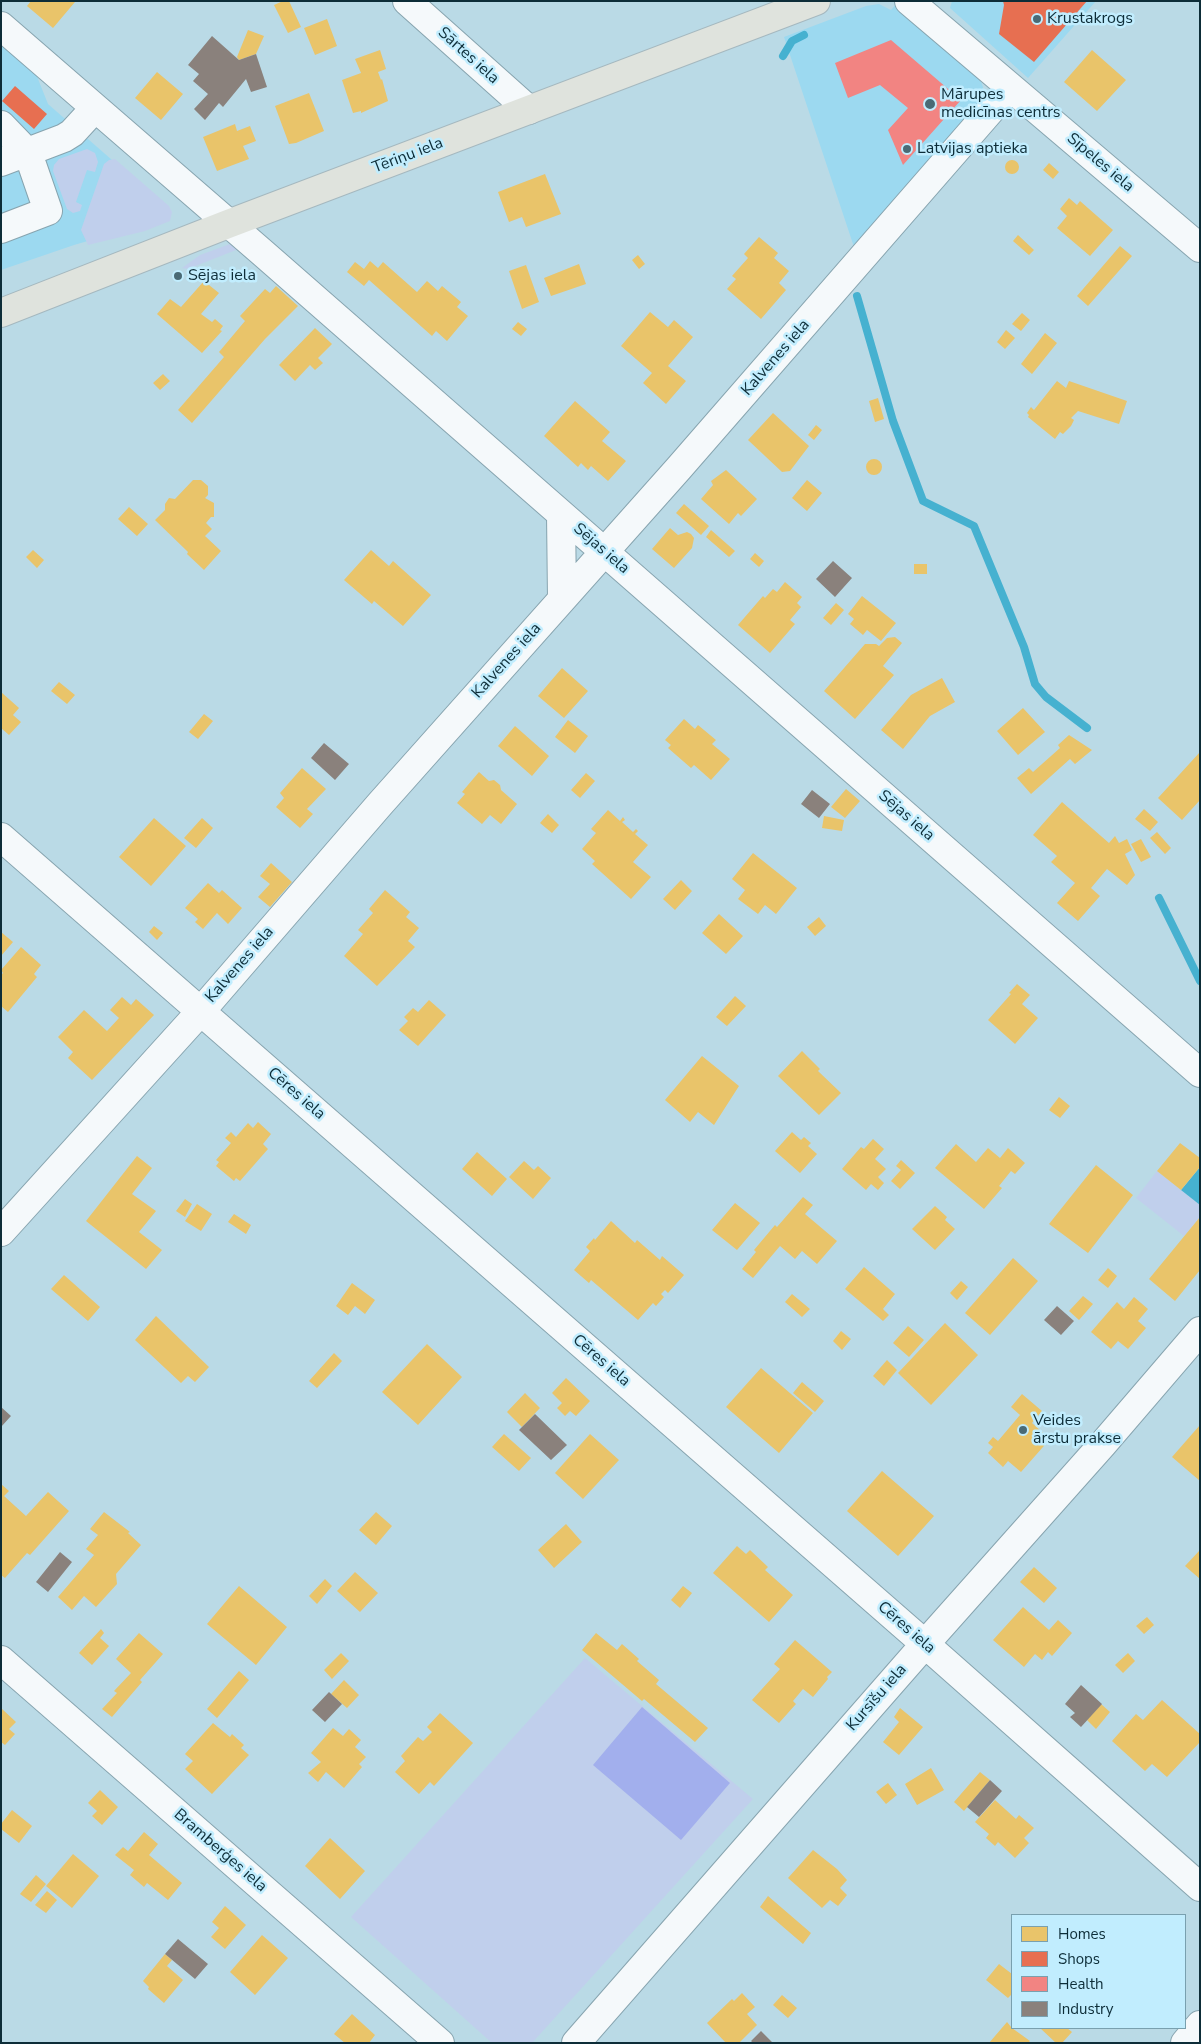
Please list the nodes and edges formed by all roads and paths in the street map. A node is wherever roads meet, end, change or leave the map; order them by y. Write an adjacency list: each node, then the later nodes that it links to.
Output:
1 (407, 1): 7 (street, Sārtes iela)
2 (816, 1): 7 (main road, Tēriņu iela)
3 (909, 1): 5 (street, Sīpeles iela)
4 (1, 26): 6 (street, Sējas iela)
5 (1010, 88): 13 (street, Sīpeles iela); 16 (street, Kalvenes iela)
6 (95, 108): 9 (street); 11 (street, Sējas iela)
7 (529, 110): 11 (main road, Tēriņu iela)
8 (1, 125): 9 (street)
9 (28, 153): 10 (street); 12 (street)
10 (1, 162)
11 (228, 224): 14 (main road, Tēriņu iela); 15 (street, Sējas iela)
12 (1, 229)
13 (1200, 248)
14 (1, 313)
15 (561, 514): 16 (street, Sējas iela); 17 (street)
16 (604, 551): 17 (street, Kalvenes iela); 20 (street, Sējas iela)
17 (562, 599): 19 (street, Kalvenes iela)
18 (1, 837): 19 (street, Cēres iela)
19 (201, 1011): 21 (street, Kalvenes iela); 23 (street, Cēres iela)
20 (1200, 1073)
21 (1, 1232)
22 (1200, 1331): 23 (street, Kursīšu iela)
23 (925, 1644): 25 (street, Cēres iela); 28 (street, Kursīšu iela)
24 (1, 1660): 27 (street, Bramberģes iela)
25 (1200, 1887)
26 (1200, 2025): 29 (street)
27 (440, 2043)
28 (576, 2043)
29 (1185, 2043)

